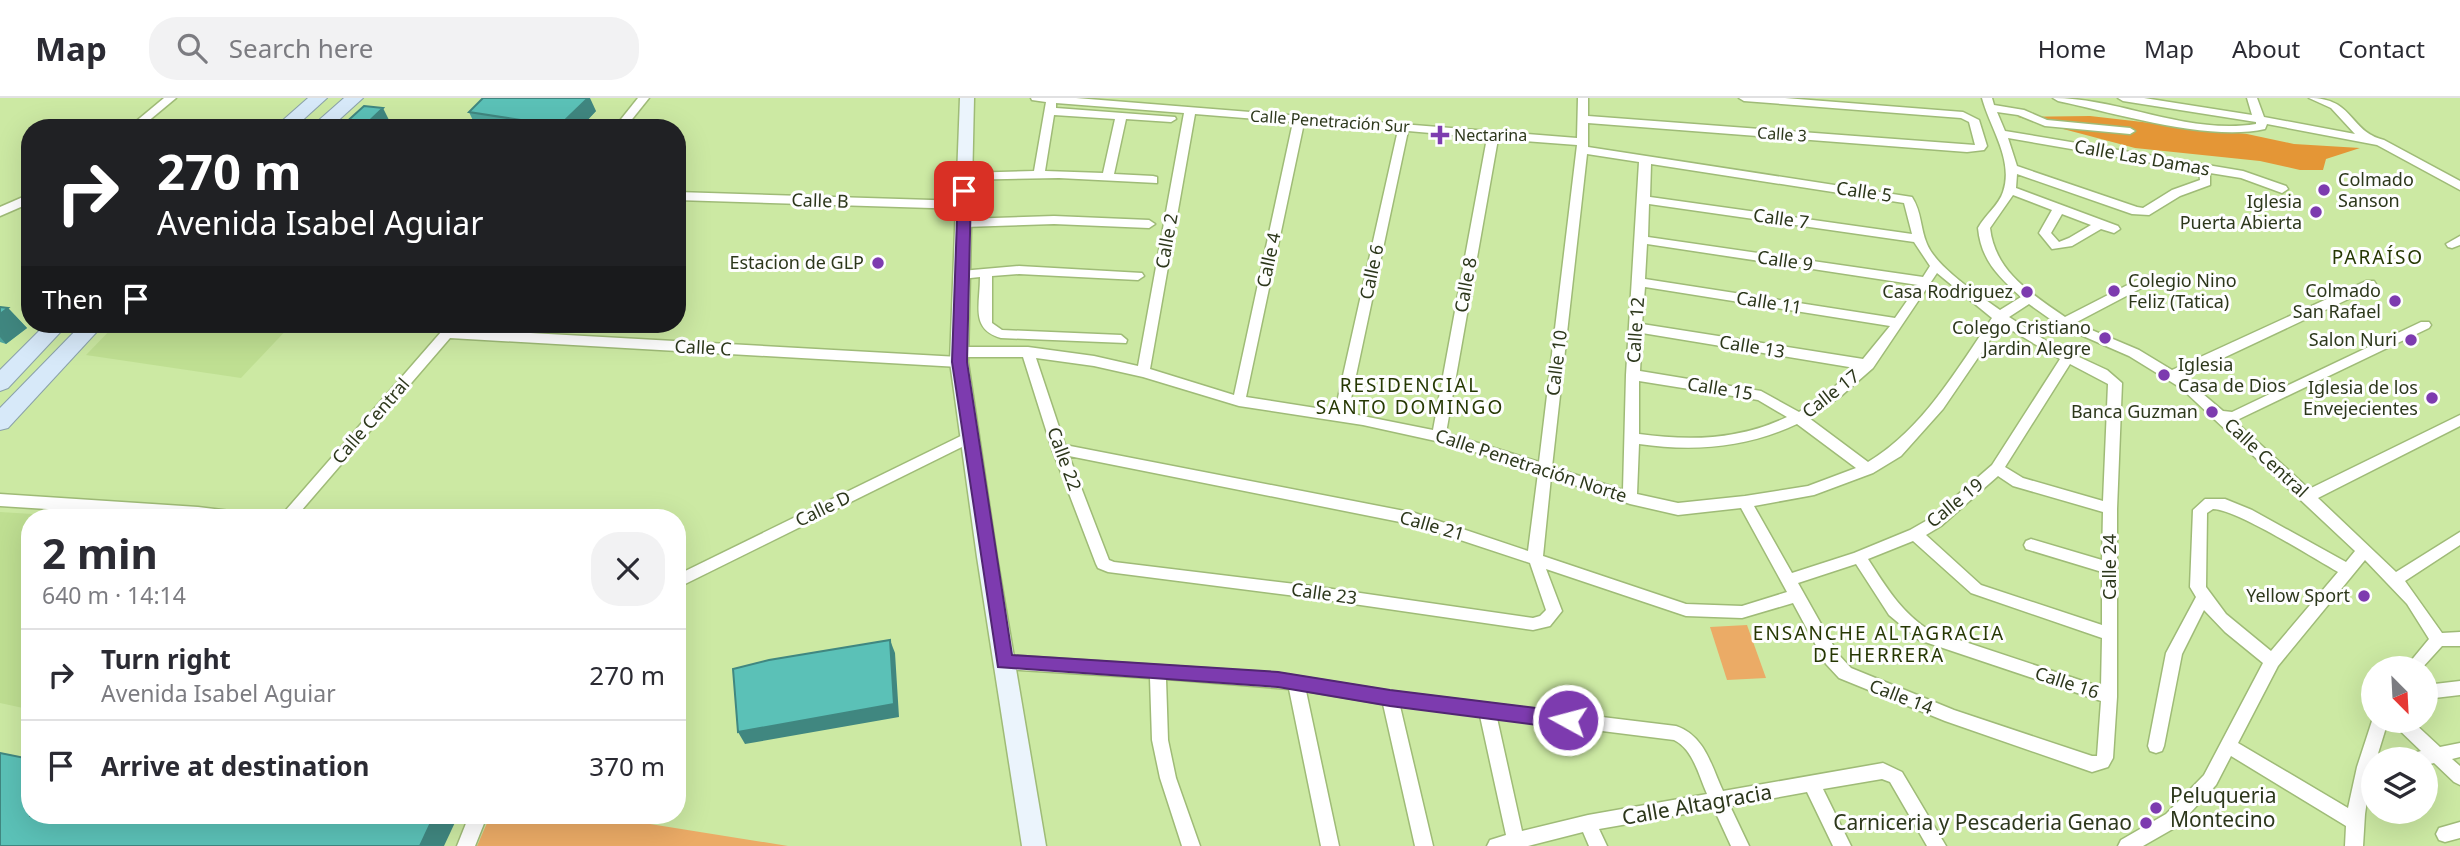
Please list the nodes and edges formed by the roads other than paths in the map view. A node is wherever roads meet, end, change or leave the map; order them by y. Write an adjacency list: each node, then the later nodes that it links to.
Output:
1 (171, 98): 19 (street)
2 (318, 98): 20 (main road)
3 (354, 98): 21 (main road)
4 (644, 98): 22 (street)
5 (967, 98): 38 (main road)
6 (1036, 98): 13 (street, Calle Penetración Sur)
7 (1583, 98): 25 (street, Calle 10)
8 (1744, 98): 25 (street, Calle 3)
9 (2058, 98): 26 (street)
10 (2123, 98): 26 (street)
11 (2252, 98): 26 (street)
12 (2314, 98): 31 (street)
13 (1053, 99): 14 (street, Calle Penetración Sur); 17 (street)
14 (1156, 102): 16 (street, Calle Penetración Sur)
15 (1988, 103): 28 (street); 30 (street)
16 (1190, 110): 24 (street, Calle Penetración Sur); 77 (street, Calle 2)
17 (1049, 111): 18 (street); 36 (street)
18 (1121, 115): 23 (street); 37 (street)
19 (144, 119)
20 (294, 119)
21 (330, 119)
22 (626, 119)
23 (1171, 119)
24 (1299, 119): 27 (street, Calle Penetración Sur); 82 (street, Calle 4)
25 (1584, 119): 32 (street, Calle 10)
26 (2261, 120): 31 (street)
27 (1404, 127): 29 (street, Calle Penetración Sur); 84 (street, Calle 6)
28 (2130, 131)
29 (1493, 134): 32 (street, Calle Penetración Sur); 89 (street, Calle 8)
30 (2001, 134): 34 (street); 35 (street, Calle Las Damas)
31 (2366, 139): 40 (street)
32 (1582, 146): 33 (street, Calle 5); 94 (street, Calle 10)
33 (1645, 162): 44 (street, Calle 12); 52 (street, Calle 5)
34 (2010, 169): 35 (street); 42 (street)
35 (2204, 169): 41 (street, Calle Las Damas)
36 (1039, 174): 37 (street); 38 (street)
37 (1108, 176): 39 (street)
38 (964, 177): 48 (main road)
39 (1153, 180)
40 (2460, 186)
41 (2282, 188)
42 (2010, 190): 46 (street); 62 (street, Calle Central)
43 (686, 197): 48 (street, Calle B)
44 (1644, 200): 52 (street, Calle 7); 53 (street, Calle 12)
45 (21, 202): 47 (street)
46 (2059, 209): 50 (street); 50 (street)
47 (0, 212)
48 (963, 214): 49 (street, Calle B); 56 (main road)
49 (1149, 224)
50 (2100, 224): 51 (street)
51 (2114, 229)
52 (1917, 239): 54 (street, Calle 5)
53 (1644, 240): 59 (street, Calle 12); 60 (street, Calle 9)
54 (1936, 266): 60 (street, Calle 17); 63 (street, Calle 5)
55 (986, 273): 56 (street); 57 (street); 72 (street)
56 (961, 275): 74 (main road)
57 (1138, 276)
58 (2149, 278): 65 (street)
59 (1639, 282): 64 (street, Calle 11); 67 (street, Calle 12)
60 (1927, 282): 64 (street, Calle 17)
61 (2370, 284): 79 (street)
62 (2029, 298): 63 (street, Calle Penetración Norte); 65 (street, Calle Central)
63 (2000, 316): 75 (street, Calle 5); 92 (street, Calle Penetración Norte)
64 (1899, 323): 76 (street, Calle 17)
65 (2064, 323): 79 (street, Calle Central)
66 (2424, 325): 83 (street)
67 (1637, 328): 76 (street, Calle 13); 78 (street, Calle 12)
68 (49, 333): 81 (main road)
69 (84, 333): 87 (main road)
70 (447, 333): 100 (street, Calle Central)
71 (539, 333): 74 (street, Calle C)
72 (1121, 340)
73 (1028, 352): 74 (street, Calle Penetración Norte); 77 (street, Calle Penetración Norte); 91 (street, Calle 22)
74 (959, 357): 88 (main road)
75 (2067, 358): 80 (street, Calle 5); 93 (street, Calle 19)
76 (1867, 365): 85 (street, Calle 17)
77 (1143, 372): 82 (street, Calle Penetración Norte)
78 (1633, 374): 85 (street, Calle 15); 90 (street, Calle 12)
79 (2172, 376): 83 (street, Calle Central)
80 (2110, 377): 101 (street, Calle 24)
81 (0, 383)
82 (1239, 401): 84 (street, Calle Penetración Norte)
83 (2221, 416): 95 (street, Calle Central)
84 (1340, 417): 89 (street, Calle Penetración Norte)
85 (1800, 419): 90 (street, Calle 17); 92 (street, Calle 15)
86 (2460, 420): 95 (street)
87 (0, 422)
88 (969, 436): 111 (street, Calle D); 121 (main road)
89 (1439, 436): 94 (street, Calle Penetración Norte)
90 (1633, 438): 96 (street, Calle 12)
91 (1059, 449): 107 (street, Calle 21); 108 (street, Calle 22)
92 (1868, 469): 98 (street, Calle Penetración Norte)
93 (1997, 469): 101 (street); 102 (street, Calle 19)
94 (1546, 470): 96 (street, Calle Penetración Norte); 107 (street, Calle 10)
95 (2307, 497): 105 (street, Calle Central)
96 (1630, 498): 98 (street, Calle Penetración Norte)
97 (0, 500): 99 (street)
98 (1745, 502): 112 (street, Calle 14)
99 (137, 509)
100 (294, 509)
101 (2110, 509): 109 (street, Calle 24)
102 (1915, 534): 106 (street, Calle 19); 117 (street)
103 (2460, 538): 113 (street)
104 (2031, 545): 109 (street)
105 (2363, 552): 110 (street); 113 (street, Calle Central)
106 (1859, 557): 112 (street, Calle 19); 127 (street, Calle 16)
107 (1535, 558): 114 (street, Calle 21); 116 (street, Calle 10)
108 (1103, 564): 116 (street, Calle 23)
109 (2110, 568): 117 (street, Calle 24)
110 (2348, 570): 115 (street); 122 (street)
111 (686, 578)
112 (1788, 580): 114 (street, Calle 14)
113 (2395, 580): 119 (street, Calle Central)
114 (1797, 595): 137 (street, Calle 14)
115 (2203, 598): 122 (street); 132 (street)
116 (1545, 621)
117 (2109, 634): 127 (street, Calle 24)
118 (2460, 639): 119 (street)
119 (2438, 640): 120 (street)
120 (2424, 656)
121 (1004, 662): 123 (street); 147 (main road)
122 (2272, 662): 131 (street)
123 (1158, 671): 124 (street); 148 (street)
124 (1296, 682): 128 (street); 149 (street)
125 (2460, 688): 126 (street)
126 (2438, 691)
127 (2109, 697): 137 (street, Calle 24)
128 (1390, 698): 129 (street); 150 (street)
129 (1487, 711): 141 (street); 145 (street)
130 (2414, 733): 133 (street)
131 (2228, 746): 142 (street); 156 (street)
132 (2156, 747)
133 (2429, 747)
134 (2460, 750): 135 (street)
135 (2438, 754)
136 (2438, 756): 138 (street)
137 (2105, 758)
138 (2460, 777)
139 (1812, 785): 141 (street, Calle Altagracia); 154 (street); 155 (street, Calle Altagracia)
140 (2361, 796): 142 (street)
141 (1718, 802): 144 (street, Calle Altagracia); 153 (street)
142 (2354, 821): 157 (street)
143 (475, 824): 146 (street)
144 (1588, 824): 145 (street, Calle Altagracia); 152 (street)
145 (1516, 844): 151 (street, Calle Altagracia)
146 (466, 846)
147 (1034, 846)
148 (1191, 846)
149 (1330, 846)
150 (1424, 846)
151 (1496, 846)
152 (1598, 846)
153 (1740, 846)
154 (1842, 846)
155 (1937, 846)
156 (2127, 846)
157 (2354, 846)

